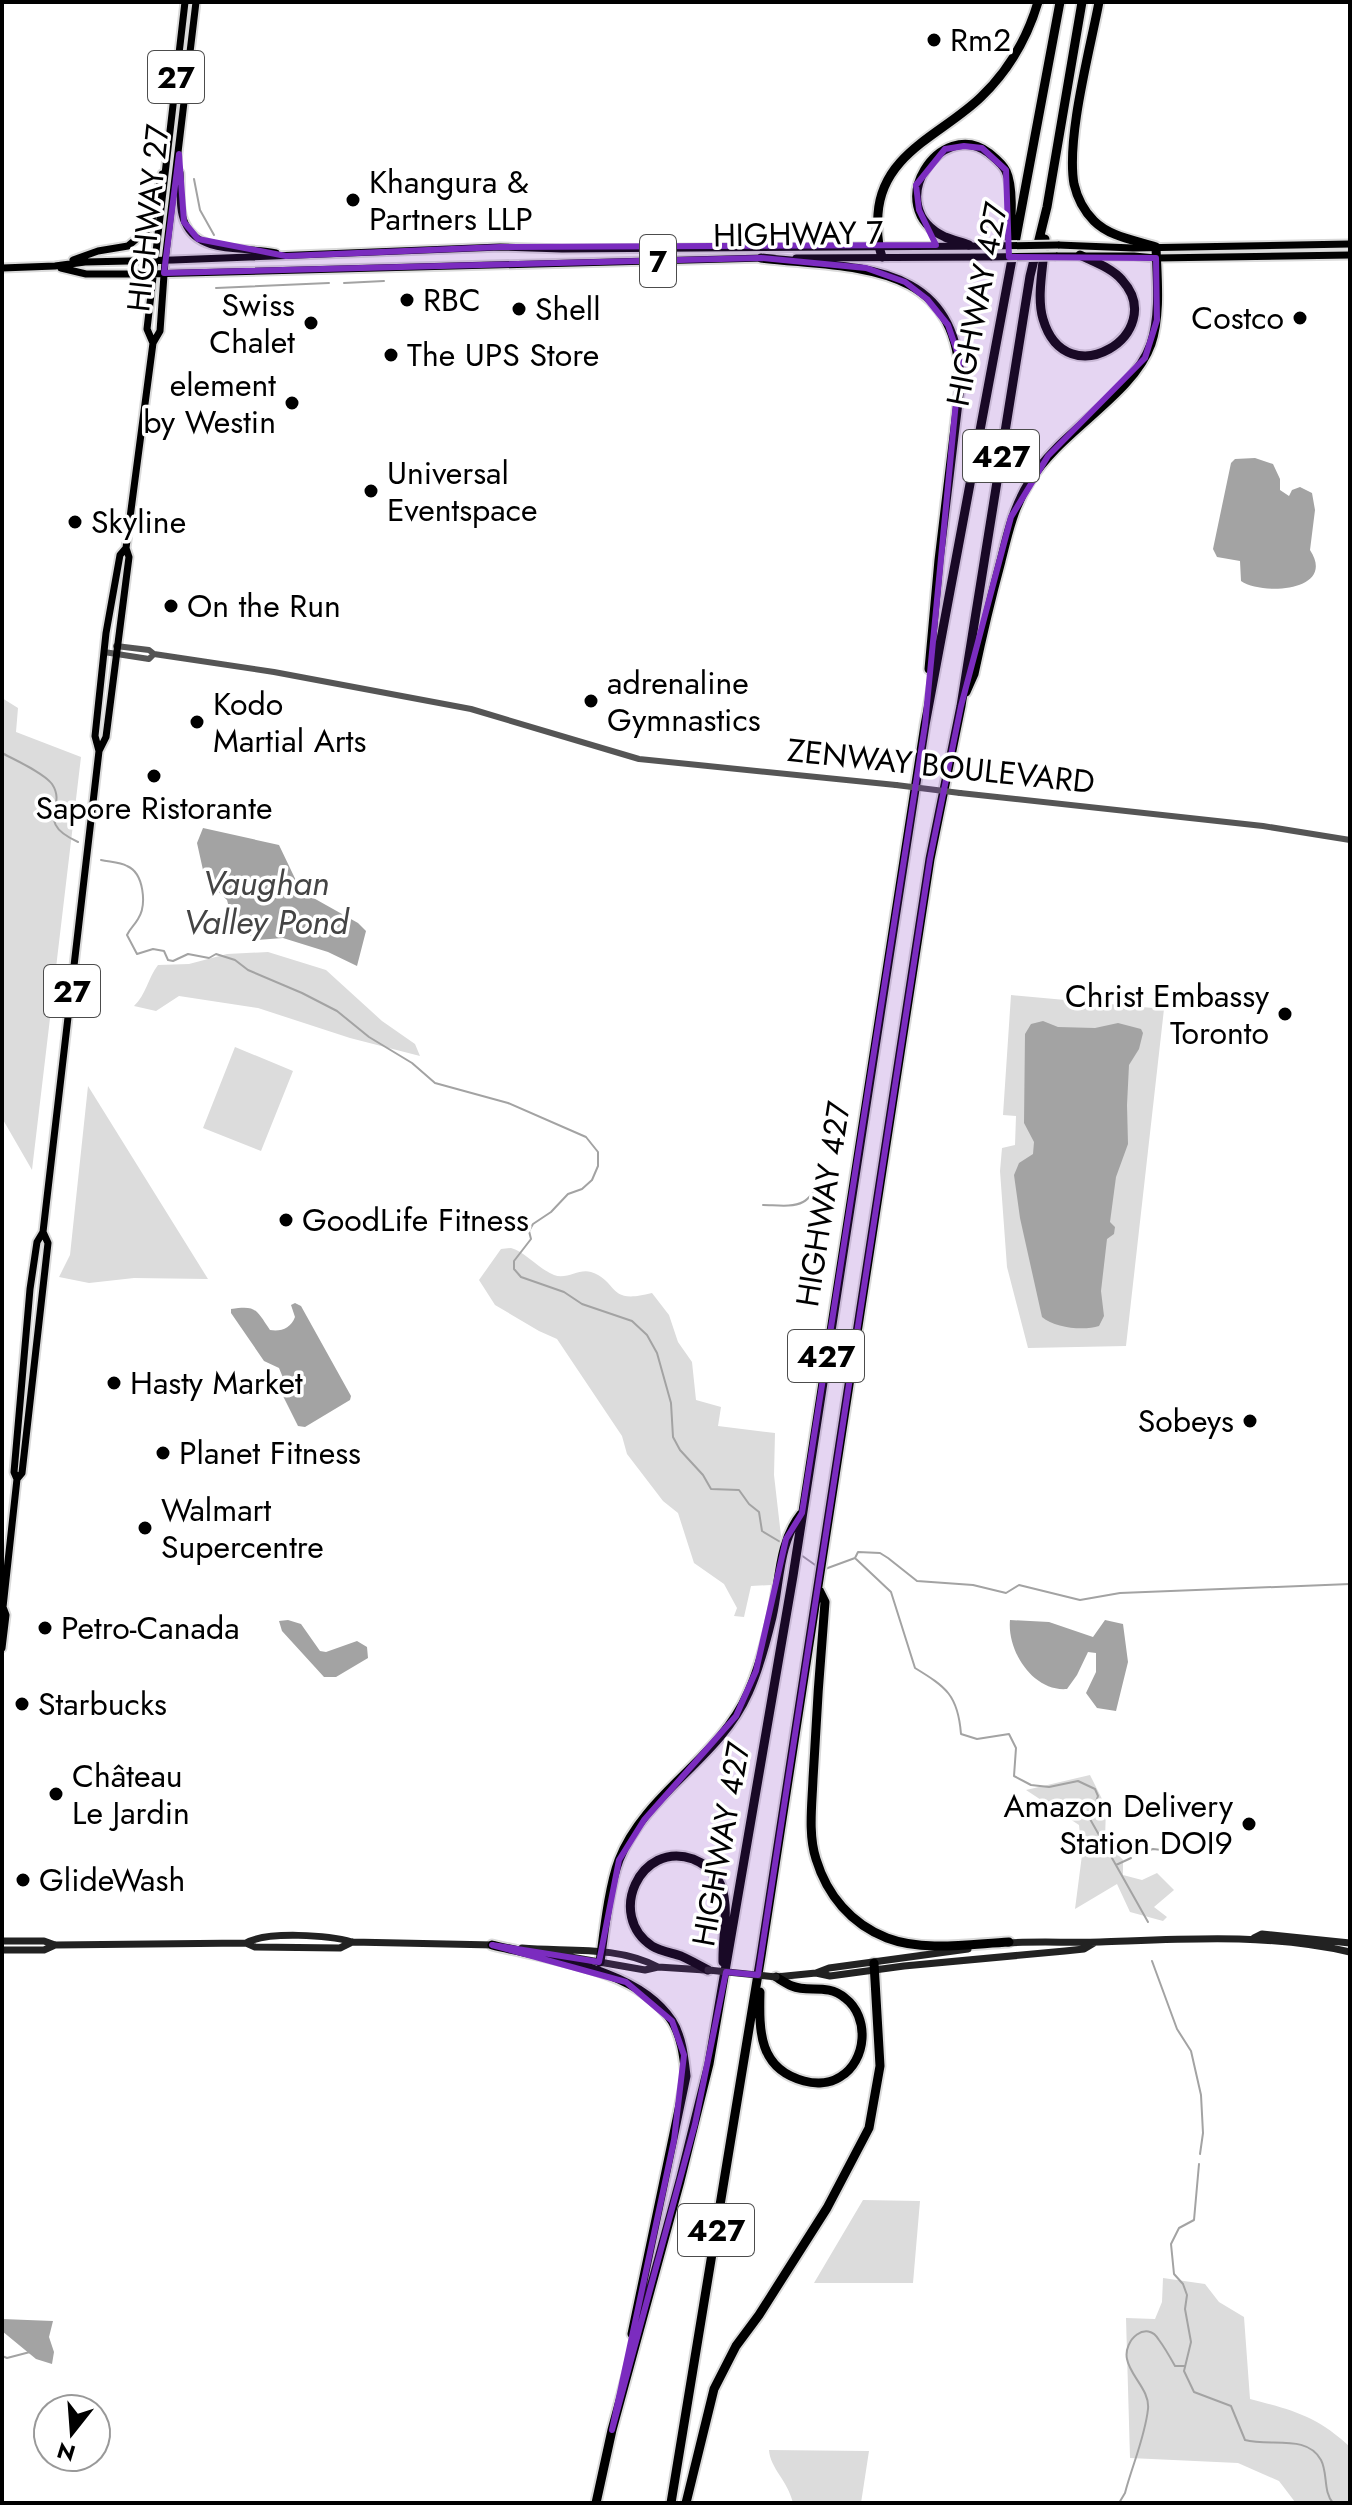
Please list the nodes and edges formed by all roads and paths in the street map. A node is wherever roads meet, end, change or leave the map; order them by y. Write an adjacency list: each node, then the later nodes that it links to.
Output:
1 (185, 2): 7 (main road, HIGHWAY 27 / 27)
2 (196, 2): 8 (main road, HIGHWAY 27 / 27)
3 (1038, 2): 11 (highway)
4 (1060, 2): 25 (highway, HIGHWAY 427 / 427)
5 (1082, 2): 9 (highway, HIGHWAY 427 / 427)
6 (1099, 2): 13 (highway)
7 (168, 153): 20 (main road, HIGHWAY 27 / 27); 21 (main road)
8 (179, 154): 16 (main road); 20 (main road, HIGHWAY 27 / 27)
9 (1047, 207): 14 (highway); 30 (highway, HIGHWAY 427 / 427)
10 (1350, 244): 13 (main road, HIGHWAY 7 / 7)
11 (878, 245): 12 (main road, HIGHWAY 7 / 7); 16 (main road, HIGHWAY 7 / 7); 17 (highway)
12 (969, 245): 13 (main road, HIGHWAY 7 / 7, bridge); 25 (highway)
13 (1156, 247): 19 (highway)
14 (1080, 255): 17 (main road, HIGHWAY 7 / 7, bridge); 19 (main road, HIGHWAY 7 / 7)
15 (1350, 255): 19 (main road, HIGHWAY 7 / 7)
16 (286, 256): 20 (main road, HIGHWAY 7 / 7)
17 (882, 257): 18 (main road, HIGHWAY 7 / 7)
18 (761, 258): 24 (main road, HIGHWAY 7 / 7); 31 (highway)
19 (1156, 258): 30 (highway)
20 (161, 261): 21 (main road, HIGHWAY 7 / 7); 23 (main road, HIGHWAY 27 / 27); 24 (main road, HIGHWAY 27 / 27)
21 (55, 266): 22 (main road, HIGHWAY 7 / 7); 23 (main road, HIGHWAY 7 / 7)
22 (2, 268)
23 (155, 273): 24 (main road, HIGHWAY 7 / 7); 26 (main road, HIGHWAY 27 / 27)
24 (164, 273): 26 (main road, HIGHWAY 27 / 27)
25 (1008, 280): 31 (highway, HIGHWAY 427 / 427)
26 (153, 343): 27 (main road, HIGHWAY 27 / 27)
27 (126, 548): 28 (main road, HIGHWAY 27 / 27); 29 (main road, HIGHWAY 27 / 27)
28 (116, 650): 29 (street, ZENWAY BOULEVARD); 32 (main road, HIGHWAY 27 / 27); 33 (street, ZENWAY BOULEVARD, bridge)
29 (104, 652): 32 (main road, HIGHWAY 27 / 27)
30 (961, 706): 35 (highway, HIGHWAY 427 / 427)
31 (925, 725): 34 (highway, HIGHWAY 427 / 427)
32 (99, 751): 36 (main road, HIGHWAY 27 / 27)
33 (1350, 840)
34 (794, 1535): 48 (highway); 52 (highway, HIGHWAY 427 / 427)
35 (819, 1590): 40 (highway); 47 (highway, HIGHWAY 427 / 427)
36 (2, 1607): 37 (main road, HIGHWAY 27 / 27)
37 (2, 1648)
38 (1253, 1939): 41 (main road); 42 (main road); 46 (main road)
39 (2, 1941): 43 (main road)
40 (1009, 1942): 41 (main road); 49 (main road)
41 (1096, 1942): 49 (main road)
42 (1350, 1943)
43 (55, 1945): 44 (main road); 45 (main road)
44 (492, 1945): 48 (main road); 53 (highway)
45 (2, 1950)
46 (1350, 1952)
47 (761, 1956): 51 (highway); 55 (highway, HIGHWAY 427 / 427)
48 (601, 1957): 50 (main road)
49 (874, 1967): 51 (main road); 56 (highway)
50 (708, 1970): 51 (main road, bridge); 52 (highway)
51 (776, 1977)
52 (724, 1981): 53 (highway, HIGHWAY 427 / 427)
53 (612, 2430): 54 (highway, HIGHWAY 427 / 427)
54 (596, 2503)
55 (671, 2503)
56 (686, 2503)

